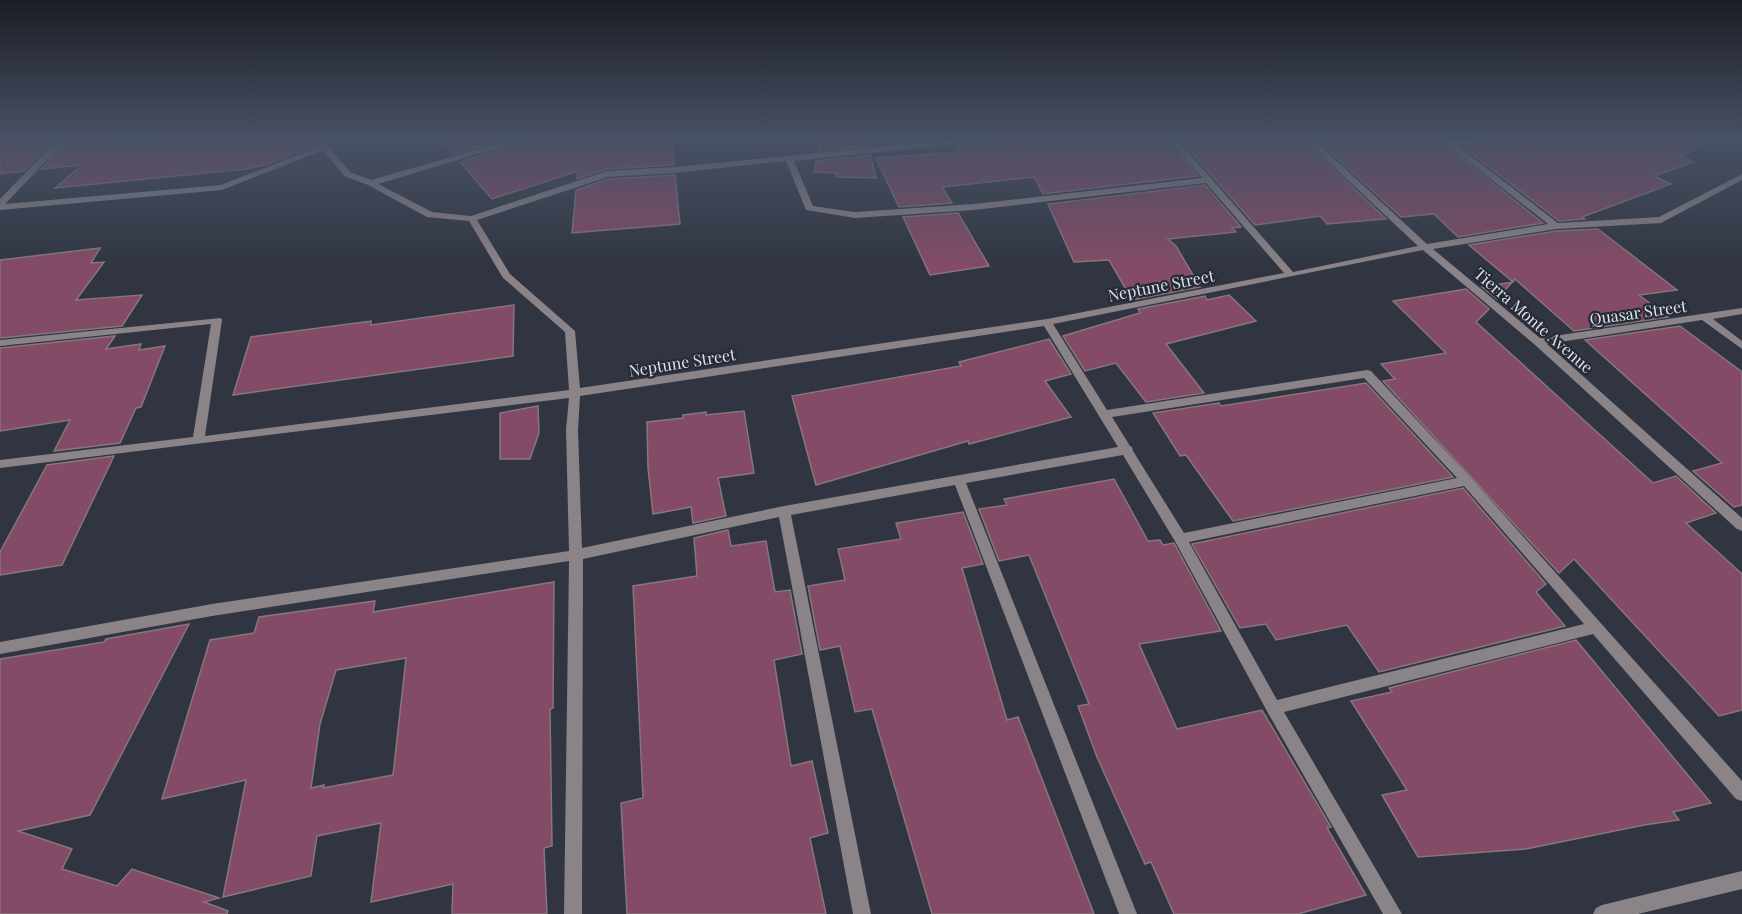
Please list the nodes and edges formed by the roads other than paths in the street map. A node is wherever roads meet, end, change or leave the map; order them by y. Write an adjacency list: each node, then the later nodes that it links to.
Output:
1 (1208, 180): 17 (street)
2 (24, 181): 13 (street)
3 (236, 181): 13 (street)
4 (365, 181): 12 (street)
5 (379, 181): 12 (street)
6 (587, 181): 14 (street)
7 (798, 181): 8 (street)
8 (1202, 181)
9 (1353, 181): 16 (street, Tierra Monte Avenue)
10 (1498, 181): 15 (street)
11 (1735, 181): 15 (street, Neptune Street)
12 (371, 183): 14 (street)
13 (0, 206)
14 (472, 219): 24 (street)
15 (1556, 226): 16 (street, Neptune Street)
16 (1425, 247): 17 (street, Neptune Street); 21 (street, Tierra Monte Avenue)
17 (1291, 275): 20 (street, Neptune Street)
18 (1742, 310): 19 (street, Quasar Street)
19 (1704, 317): 21 (street, Quasar Street); 23 (street)
20 (1047, 322): 24 (street, Neptune Street); 25 (street)
21 (1538, 342): 32 (street, Tierra Monte Avenue)
22 (0, 343): 26 (street)
23 (1742, 346)
24 (575, 393): 26 (street, Neptune Street); 34 (street)
25 (1106, 414): 27 (street); 30 (street)
26 (198, 441): 28 (street, Neptune Street)
27 (1128, 450): 29 (street); 33 (street)
28 (0, 464)
29 (959, 481): 31 (street); 42 (street)
30 (1467, 481): 33 (street); 35 (street)
31 (784, 511): 34 (street); 41 (street)
32 (1742, 525)
33 (1181, 539): 37 (street)
34 (576, 555): 36 (street); 40 (street)
35 (1595, 627): 37 (street); 38 (street)
36 (0, 648)
37 (1273, 708): 43 (street)
38 (1742, 793)
39 (1742, 880): 44 (street)
40 (573, 914)
41 (862, 914)
42 (1128, 914)
43 (1393, 914)
44 (1602, 914)

